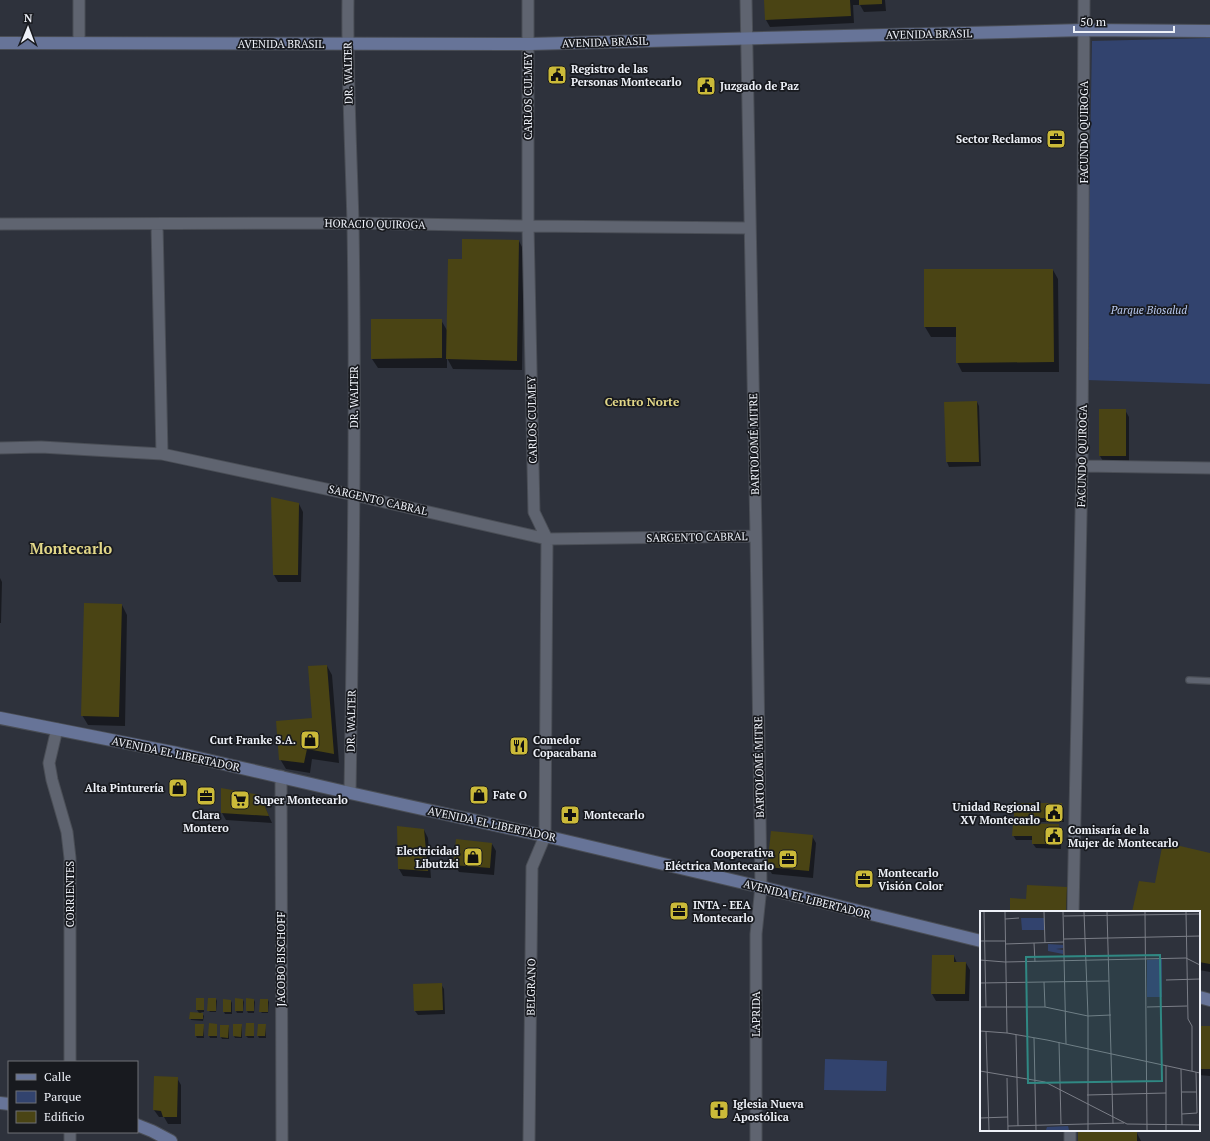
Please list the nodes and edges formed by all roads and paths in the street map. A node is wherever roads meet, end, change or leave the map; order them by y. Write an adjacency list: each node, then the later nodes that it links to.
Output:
1 (79, 0): 9 (street)
2 (348, 0): 11 (street, DR. WALTER)
3 (528, 0): 12 (street, CARLOS CULMEY)
4 (746, 0): 8 (street, BARTOLOMÉ MITRE)
5 (1084, 0): 6 (street, FACUNDO QUIROGA)
6 (1084, 30): 7 (main road, AVENIDA BRASIL); 8 (main road, AVENIDA BRASIL); 20 (street, FACUNDO QUIROGA)
7 (1210, 31)
8 (746, 38): 12 (main road, AVENIDA BRASIL); 17 (street, BARTOLOMÉ MITRE)
9 (79, 42): 10 (main road, AVENIDA BRASIL); 11 (main road, AVENIDA BRASIL)
10 (0, 43)
11 (347, 44): 12 (main road, AVENIDA BRASIL); 13 (street, DR. WALTER)
12 (529, 44): 16 (street, CARLOS CULMEY)
13 (352, 223): 15 (street, HORACIO QUIROGA); 16 (street, HORACIO QUIROGA); 22 (street, DR. WALTER)
14 (0, 224): 15 (street, HORACIO QUIROGA)
15 (157, 224): 19 (street)
16 (528, 226): 17 (street, HORACIO QUIROGA); 24 (street, CARLOS CULMEY)
17 (750, 228): 23 (street, BARTOLOMÉ MITRE)
18 (0, 448): 19 (street, SARGENTO CABRAL)
19 (162, 454): 22 (street, SARGENTO CABRAL)
20 (1082, 466): 21 (street); 33 (street, FACUNDO QUIROGA)
21 (1210, 468)
22 (354, 495): 24 (street, SARGENTO CABRAL); 30 (street, DR. WALTER)
23 (756, 536): 24 (street, SARGENTO CABRAL); 32 (street, BARTOLOMÉ MITRE)
24 (547, 539): 31 (street, CARLOS CULMEY)
25 (1189, 680): 26 (lane)
26 (1210, 681)
27 (0, 718): 28 (main road, AVENIDA EL LIBERTADOR)
28 (57, 729): 29 (main road, AVENIDA EL LIBERTADOR); 35 (street, CORRIENTES)
29 (281, 776): 30 (main road, AVENIDA EL LIBERTADOR); 38 (street, JACOBO BISCHOFF)
30 (350, 793): 31 (main road, AVENIDA EL LIBERTADOR)
31 (545, 836): 32 (main road, AVENIDA EL LIBERTADOR); 39 (street, BELGRANO)
32 (761, 887): 34 (main road, AVENIDA EL LIBERTADOR); 40 (street, LAPRIDA)
33 (1072, 911)
34 (980, 942)
35 (70, 1061)
36 (138, 1125): 37 (main road)
37 (172, 1141)
38 (282, 1141)
39 (529, 1141)
40 (756, 1141)

